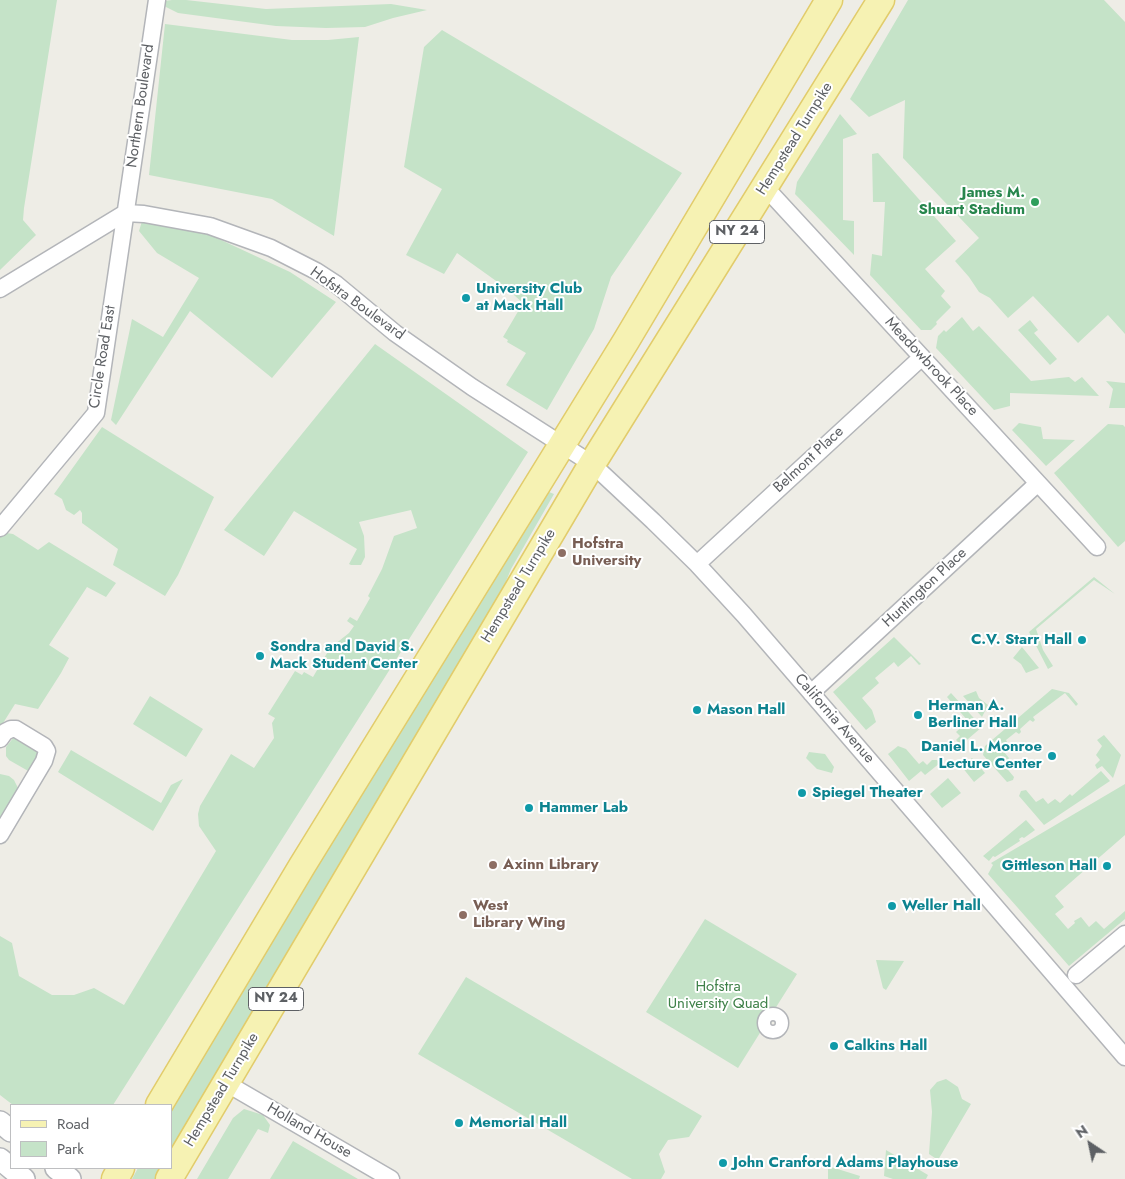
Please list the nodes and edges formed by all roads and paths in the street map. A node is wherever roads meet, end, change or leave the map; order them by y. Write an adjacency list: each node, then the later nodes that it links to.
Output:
1 (157, 0): 5 (street, Northern Boulevard)
2 (829, 0): 8 (main road, NY 24)
3 (881, 0): 4 (main road, Hempstead Turnpike / NY 24)
4 (765, 187): 7 (street, Meadowbrook Place); 9 (main road, Hempstead Turnpike / NY 24)
5 (125, 213): 6 (street); 8 (street, Hofstra Boulevard); 11 (street, Circle Road East)
6 (0, 289)
7 (922, 357): 10 (street, Meadowbrook Place); 13 (street, Belmont Place)
8 (564, 445): 9 (street, California Avenue); 21 (main road, NY 24)
9 (592, 464): 13 (street, California Avenue); 20 (main road, Hempstead Turnpike / NY 24)
10 (1038, 483): 12 (street, Meadowbrook Place); 14 (street, Huntington Place)
11 (0, 528)
12 (1098, 547)
13 (697, 564): 14 (street, California Avenue)
14 (811, 693): 19 (street, California Avenue)
15 (0, 739): 16 (street)
16 (0, 835)
17 (1125, 934): 18 (street)
18 (1076, 975)
19 (1125, 1057)
20 (226, 1083): 30 (main road, Hempstead Turnpike / NY 24); 31 (street, Holland House)
21 (160, 1104)
22 (0, 1122): 23 (street)
23 (10, 1130)
24 (0, 1159): 25 (street)
25 (10, 1167)
26 (12, 1169): 28 (street)
27 (57, 1169): 29 (street)
28 (24, 1179)
29 (70, 1179)
30 (169, 1179)
31 (391, 1179)

